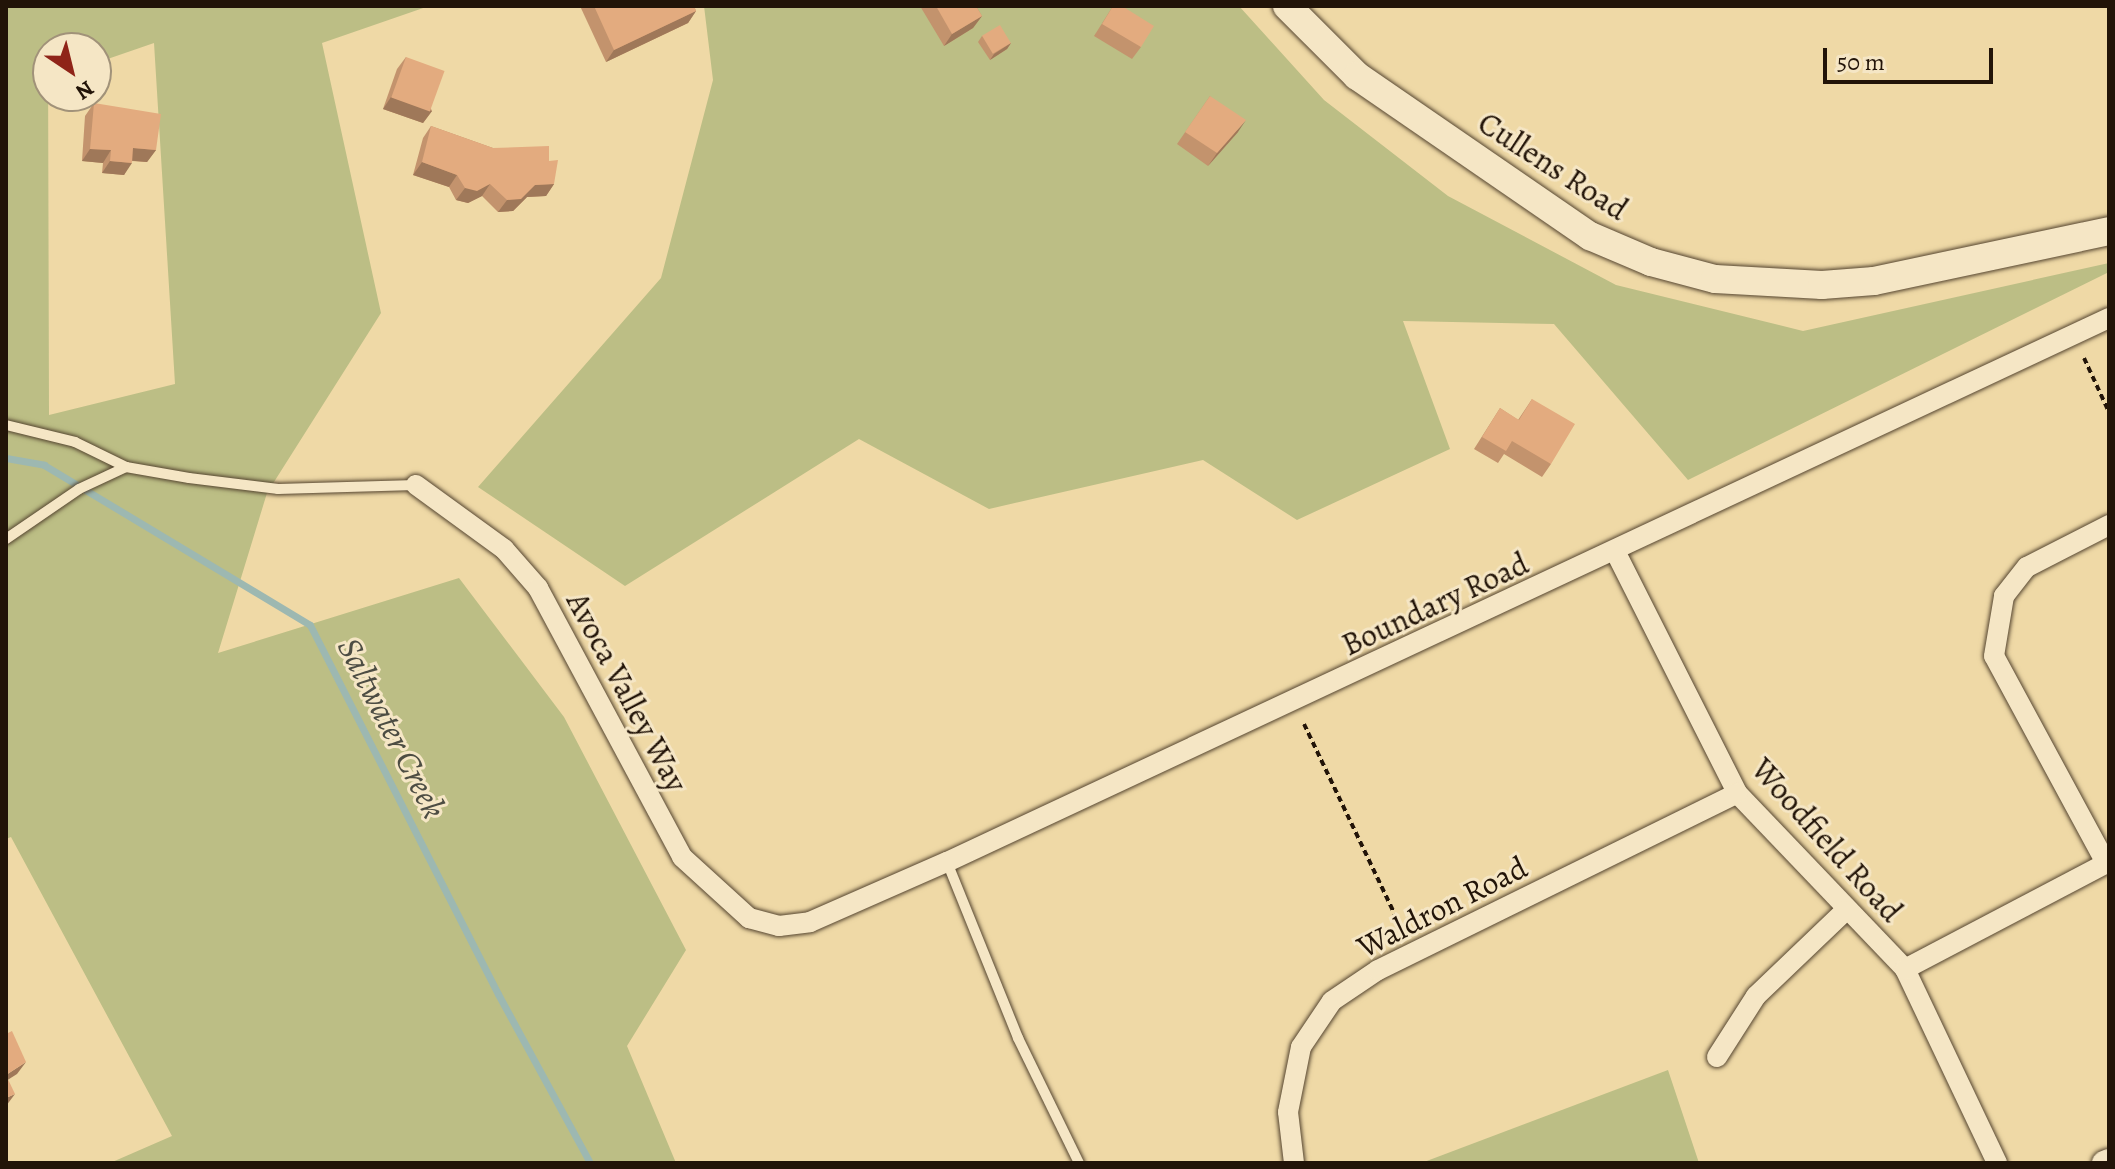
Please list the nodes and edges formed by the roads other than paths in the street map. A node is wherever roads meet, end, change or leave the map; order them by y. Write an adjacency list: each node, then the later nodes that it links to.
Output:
1 (1287, 6): 2 (main road, Cullens Road)
2 (2109, 231)
3 (2109, 318): 9 (street, Boundary Road)
4 (6, 425): 5 (lane)
5 (126, 467): 6 (lane); 8 (lane)
6 (416, 485): 14 (street, Avoca Valley Way)
7 (2109, 525): 12 (street)
8 (6, 539)
9 (1616, 553): 10 (street, Woodfield Road); 11 (street, Boundary Road)
10 (1737, 793): 13 (street, Woodfield Road); 18 (street, Waldron Road)
11 (947, 862): 14 (street, Boundary Road); 17 (lane)
12 (2108, 862): 15 (street)
13 (1845, 911): 15 (street, Woodfield Road); 16 (street)
14 (779, 926)
15 (1905, 969): 19 (street, Woodfield Road)
16 (1717, 1057)
17 (1079, 1163)
18 (1294, 1163)
19 (1997, 1163)

